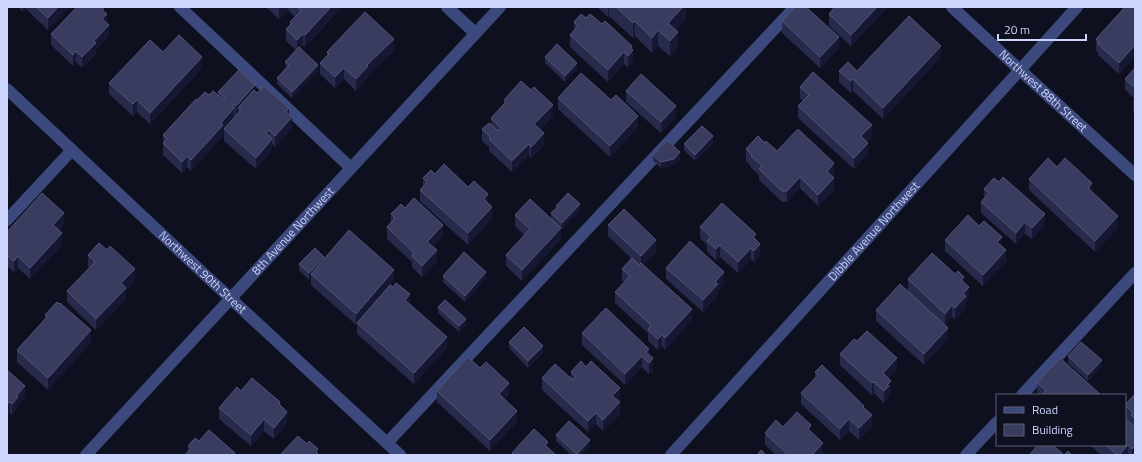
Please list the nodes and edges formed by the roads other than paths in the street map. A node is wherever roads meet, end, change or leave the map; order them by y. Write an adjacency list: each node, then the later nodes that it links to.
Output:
1 (180, 7): 11 (street)
2 (447, 7): 7 (street)
3 (500, 7): 7 (street, 8th Avenue Northwest)
4 (794, 7): 18 (street)
5 (952, 7): 8 (street, Northwest 88th Street)
6 (1077, 7): 8 (street, Dibble Avenue Northwest)
7 (475, 33): 11 (street, 8th Avenue Northwest)
8 (1020, 70): 12 (street, Northwest 88th Street); 21 (street, Dibble Avenue Northwest)
9 (7, 89): 10 (street, Northwest 90th Street)
10 (72, 150): 13 (street); 15 (street, Northwest 90th Street)
11 (351, 168): 15 (street, 8th Avenue Northwest)
12 (1135, 175)
13 (7, 220)
14 (1135, 274): 16 (street)
15 (230, 299): 18 (street, Northwest 90th Street); 19 (street, 8th Avenue Northwest)
16 (1023, 394)
17 (996, 423): 22 (street)
18 (387, 443): 20 (street, Northwest 90th Street)
19 (86, 455)
20 (400, 455)
21 (671, 455)
22 (966, 455)

